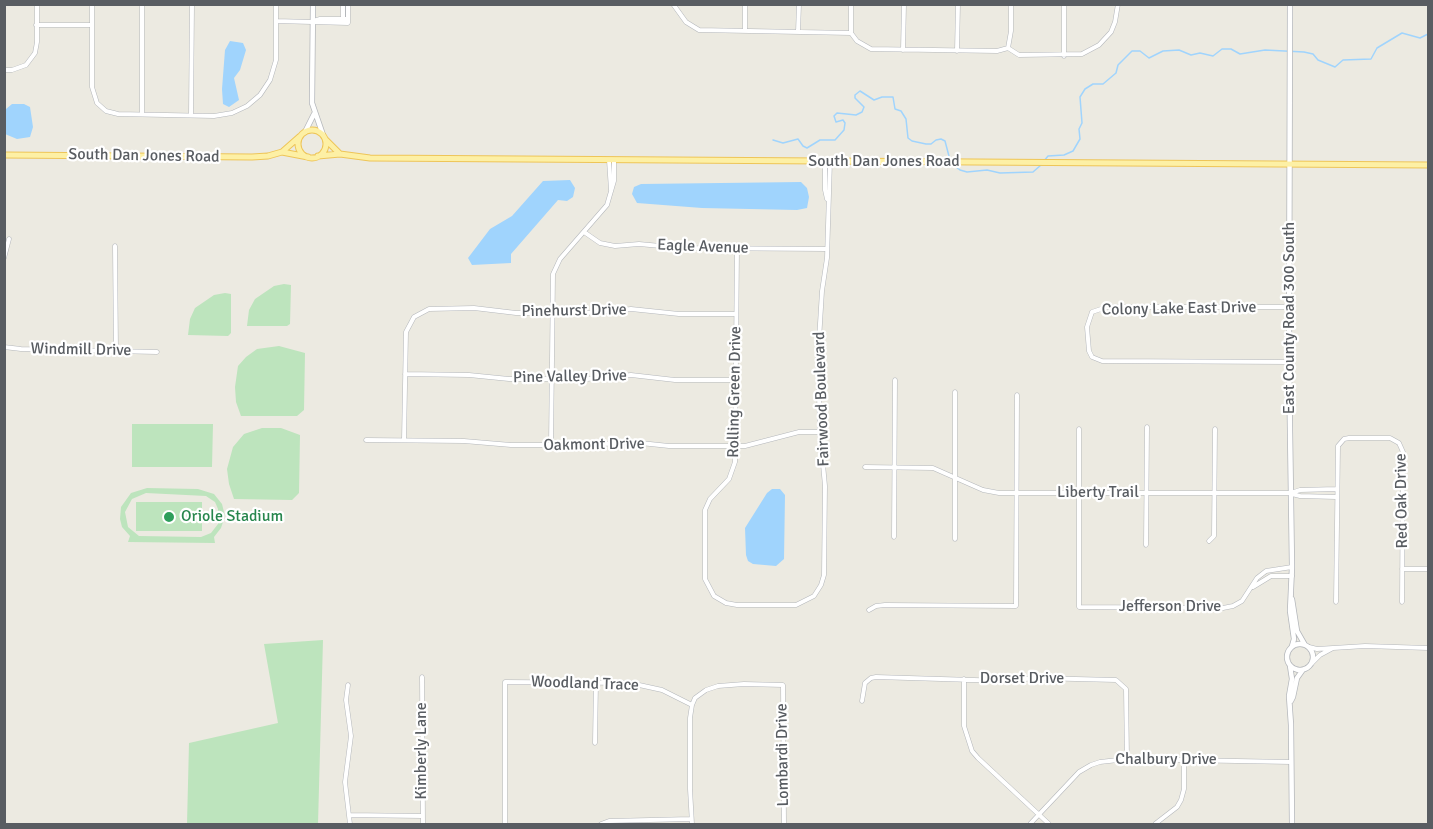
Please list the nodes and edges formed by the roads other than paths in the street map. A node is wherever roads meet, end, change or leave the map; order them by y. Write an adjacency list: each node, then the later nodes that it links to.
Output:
1 (37, 4): 22 (street)
2 (92, 4): 23 (street)
3 (142, 4): 32 (street)
4 (192, 4): 34 (street)
5 (276, 4): 19 (street)
6 (313, 4): 21 (street)
7 (343, 4): 20 (street)
8 (348, 4): 20 (street)
9 (673, 4): 24 (street)
10 (746, 4): 24 (street)
11 (799, 4): 25 (street)
12 (851, 4): 26 (street)
13 (904, 4): 28 (street)
14 (958, 4): 29 (street)
15 (1011, 4): 27 (street)
16 (1064, 4): 30 (street)
17 (1118, 4): 30 (street)
18 (1290, 4): 44 (street, East County Road 300 South)
19 (276, 21): 21 (street); 34 (street)
20 (343, 21): 21 (street)
21 (313, 22): 33 (street)
22 (36, 25): 23 (street); 31 (street)
23 (92, 25): 32 (street)
24 (745, 31): 25 (street)
25 (798, 32): 26 (street)
26 (851, 33): 28 (street)
27 (1008, 48): 29 (street); 30 (street)
28 (903, 50): 29 (street)
29 (957, 51)
30 (1064, 56)
31 (4, 70)
32 (142, 114): 34 (street)
33 (314, 114): 35 (street); 36 (street)
34 (191, 116)
35 (303, 134): 36 (main road); 37 (main road); 41 (main road)
36 (323, 136): 39 (main road); 40 (main road)
37 (282, 152): 38 (main road, South Dan Jones Road); 41 (main road, South Dan Jones Road)
38 (4, 154)
39 (340, 154): 40 (main road, South Dan Jones Road); 42 (main road, South Dan Jones Road)
40 (318, 156): 41 (main road)
41 (308, 157)
42 (612, 160): 43 (main road, South Dan Jones Road); 46 (street)
43 (827, 161): 44 (main road, South Dan Jones Road); 50 (street, Fairwood Boulevard)
44 (1290, 164): 45 (main road, South Dan Jones Road); 52 (street, East County Road 300 South)
45 (1428, 165)
46 (584, 232): 49 (street, Eagle Avenue); 53 (street)
47 (9, 239): 51 (street)
48 (115, 246): 56 (street)
49 (736, 248): 50 (street, Eagle Avenue); 54 (street, Rolling Green Drive)
50 (827, 249): 68 (street, Fairwood Boulevard)
51 (4, 258)
52 (1289, 307): 58 (street, East County Road 300 South); 58 (street, Colony Lake East Drive)
53 (552, 313): 54 (street, Pinehurst Drive); 59 (street, Pinehurst Drive); 60 (street)
54 (736, 314): 61 (street, Rolling Green Drive)
55 (4, 347): 56 (street, Windmill Drive)
56 (116, 351): 57 (street, Windmill Drive)
57 (157, 352)
58 (1289, 362): 80 (street, East County Road 300 South)
59 (405, 374): 60 (street, Pine Valley Drive); 70 (street)
60 (551, 379): 61 (street, Pine Valley Drive); 71 (street)
61 (735, 380): 72 (street, Rolling Green Drive)
62 (895, 380): 74 (street)
63 (955, 392): 75 (street)
64 (1017, 395): 77 (street)
65 (1146, 427): 79 (street)
66 (1079, 429): 78 (street)
67 (1215, 429): 81 (street)
68 (820, 432): 72 (street, Oakmont Drive); 92 (street, Fairwood Boulevard)
69 (366, 440): 70 (street, Oakmont Drive)
70 (404, 440): 71 (street, Oakmont Drive)
71 (551, 445): 72 (street, Oakmont Drive)
72 (735, 446): 92 (street, Rolling Green Drive)
73 (865, 467): 74 (street, Liberty Trail)
74 (894, 467): 75 (street, Liberty Trail); 83 (street)
75 (955, 476): 77 (street, Liberty Trail); 84 (street)
76 (1336, 489): 80 (street, Liberty Trail); 82 (street, Red Oak Drive); 88 (street, Red Oak Drive)
77 (1017, 493): 78 (street, Liberty Trail); 96 (street)
78 (1079, 493): 79 (street, Liberty Trail); 91 (street, Jefferson Drive)
79 (1146, 493): 81 (street, Liberty Trail); 86 (street)
80 (1292, 493): 81 (street, Liberty Trail); 82 (street); 87 (street, East County Road 300 South)
81 (1214, 494): 85 (street)
82 (1336, 497): 94 (street, Red Oak Drive)
83 (894, 537)
84 (955, 539)
85 (1209, 541)
86 (1146, 545)
87 (1292, 567): 90 (street, East County Road 300 South); 91 (street, Jefferson Drive)
88 (1402, 569): 89 (street); 95 (street, Red Oak Drive)
89 (1428, 569)
90 (1292, 576): 91 (street, Jefferson Drive); 93 (street, East County Road 300 South)
91 (1252, 587)
92 (714, 596)
93 (1292, 597): 97 (street, East County Road 300 South); 98 (street, East County Road 300 South)
94 (1336, 602)
95 (1402, 602)
96 (869, 610)
97 (1292, 646): 98 (street); 102 (street)
98 (1307, 646): 99 (street); 101 (street)
99 (1336, 647): 100 (street); 101 (street)
100 (1428, 648)
101 (1312, 663): 103 (street)
102 (1290, 666): 103 (street); 109 (street)
103 (1302, 670): 109 (street)
104 (422, 677): 117 (street, Kimberly Lane)
105 (964, 679): 108 (street, Dorset Drive); 112 (street, Dorset Drive); 116 (street)
106 (596, 682): 110 (street, Woodland Trace); 111 (street); 121 (street, Woodland Trace)
107 (348, 685): 115 (street)
108 (862, 701)
109 (1291, 701): 114 (street)
110 (692, 705): 118 (street); 123 (street, Lombardi Drive)
111 (596, 743)
112 (1127, 759): 113 (street, Chalbury Drive); 116 (street, Chalbury Drive)
113 (1184, 760): 114 (street, Chalbury Drive); 126 (street)
114 (1291, 762): 127 (street)
115 (349, 815): 117 (street); 119 (street)
116 (1039, 815): 124 (street, Chalbury Drive); 125 (street)
117 (423, 816): 120 (street, Kimberly Lane)
118 (692, 822): 122 (street)
119 (350, 825)
120 (423, 825)
121 (505, 825)
122 (601, 825)
123 (784, 825)
124 (1030, 825)
125 (1049, 825)
126 (1155, 825)
127 (1292, 825)

